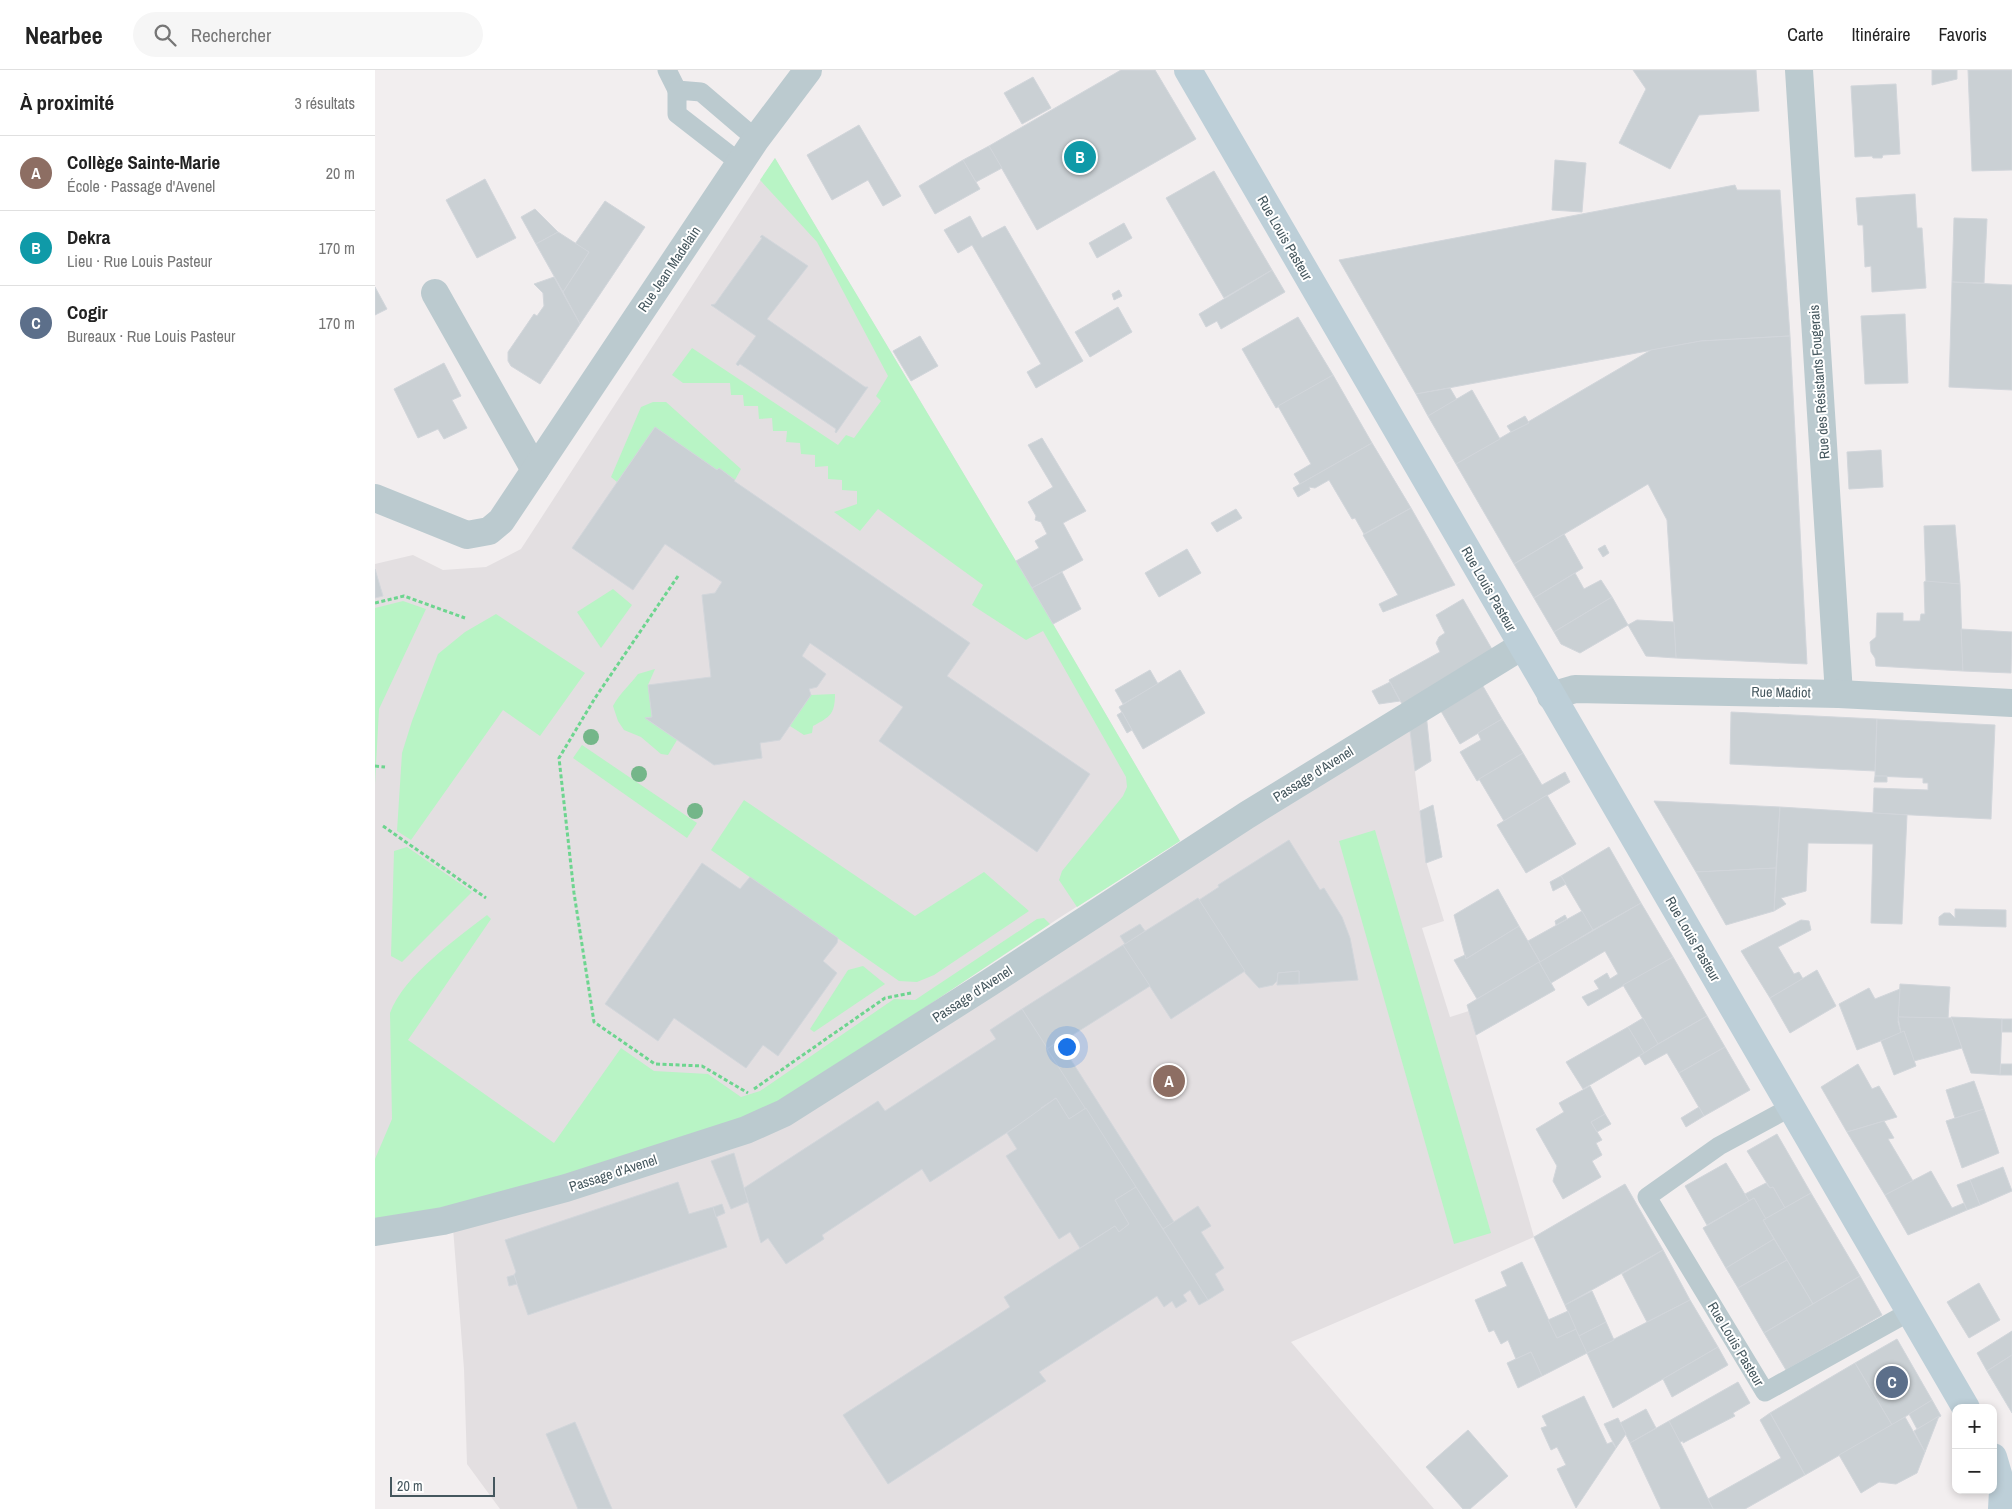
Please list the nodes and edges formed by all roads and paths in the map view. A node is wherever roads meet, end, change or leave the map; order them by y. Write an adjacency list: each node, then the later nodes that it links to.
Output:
1 (667, 70): 5 (lane)
2 (808, 70): 6 (street, Rue Jean Madelain)
3 (1188, 70): 14 (street, Rue Louis Pasteur)
4 (1799, 70): 15 (street, Rue des Résistants Fougerais)
5 (677, 90): 6 (lane); 7 (lane)
6 (756, 139): 7 (street, Rue Jean Madelain)
7 (740, 163): 9 (street, Rue Jean Madelain)
8 (435, 293): 9 (street)
9 (535, 470): 10 (street, Rue Jean Madelain)
10 (375, 498)
11 (678, 576): 22 (path)
12 (375, 603): 13 (path)
13 (465, 618)
14 (1522, 646): 16 (street, Rue Louis Pasteur); 24 (street, Passage d'Avenel)
15 (1839, 694): 16 (street, Rue Madiot); 17 (street, Rue Madiot)
16 (1551, 696): 23 (street, Rue Louis Pasteur)
17 (2012, 703)
18 (375, 766): 19 (path)
19 (385, 767)
20 (383, 826): 21 (path)
21 (486, 898)
22 (917, 992)
23 (1791, 1106): 25 (street, Rue Louis Pasteur); 25 (lane, Rue Louis Pasteur)
24 (375, 1232)
25 (1911, 1311): 26 (street, Rue Louis Pasteur)
26 (1964, 1404)
27 (2000, 1466): 28 (street)
28 (2002, 1509)

